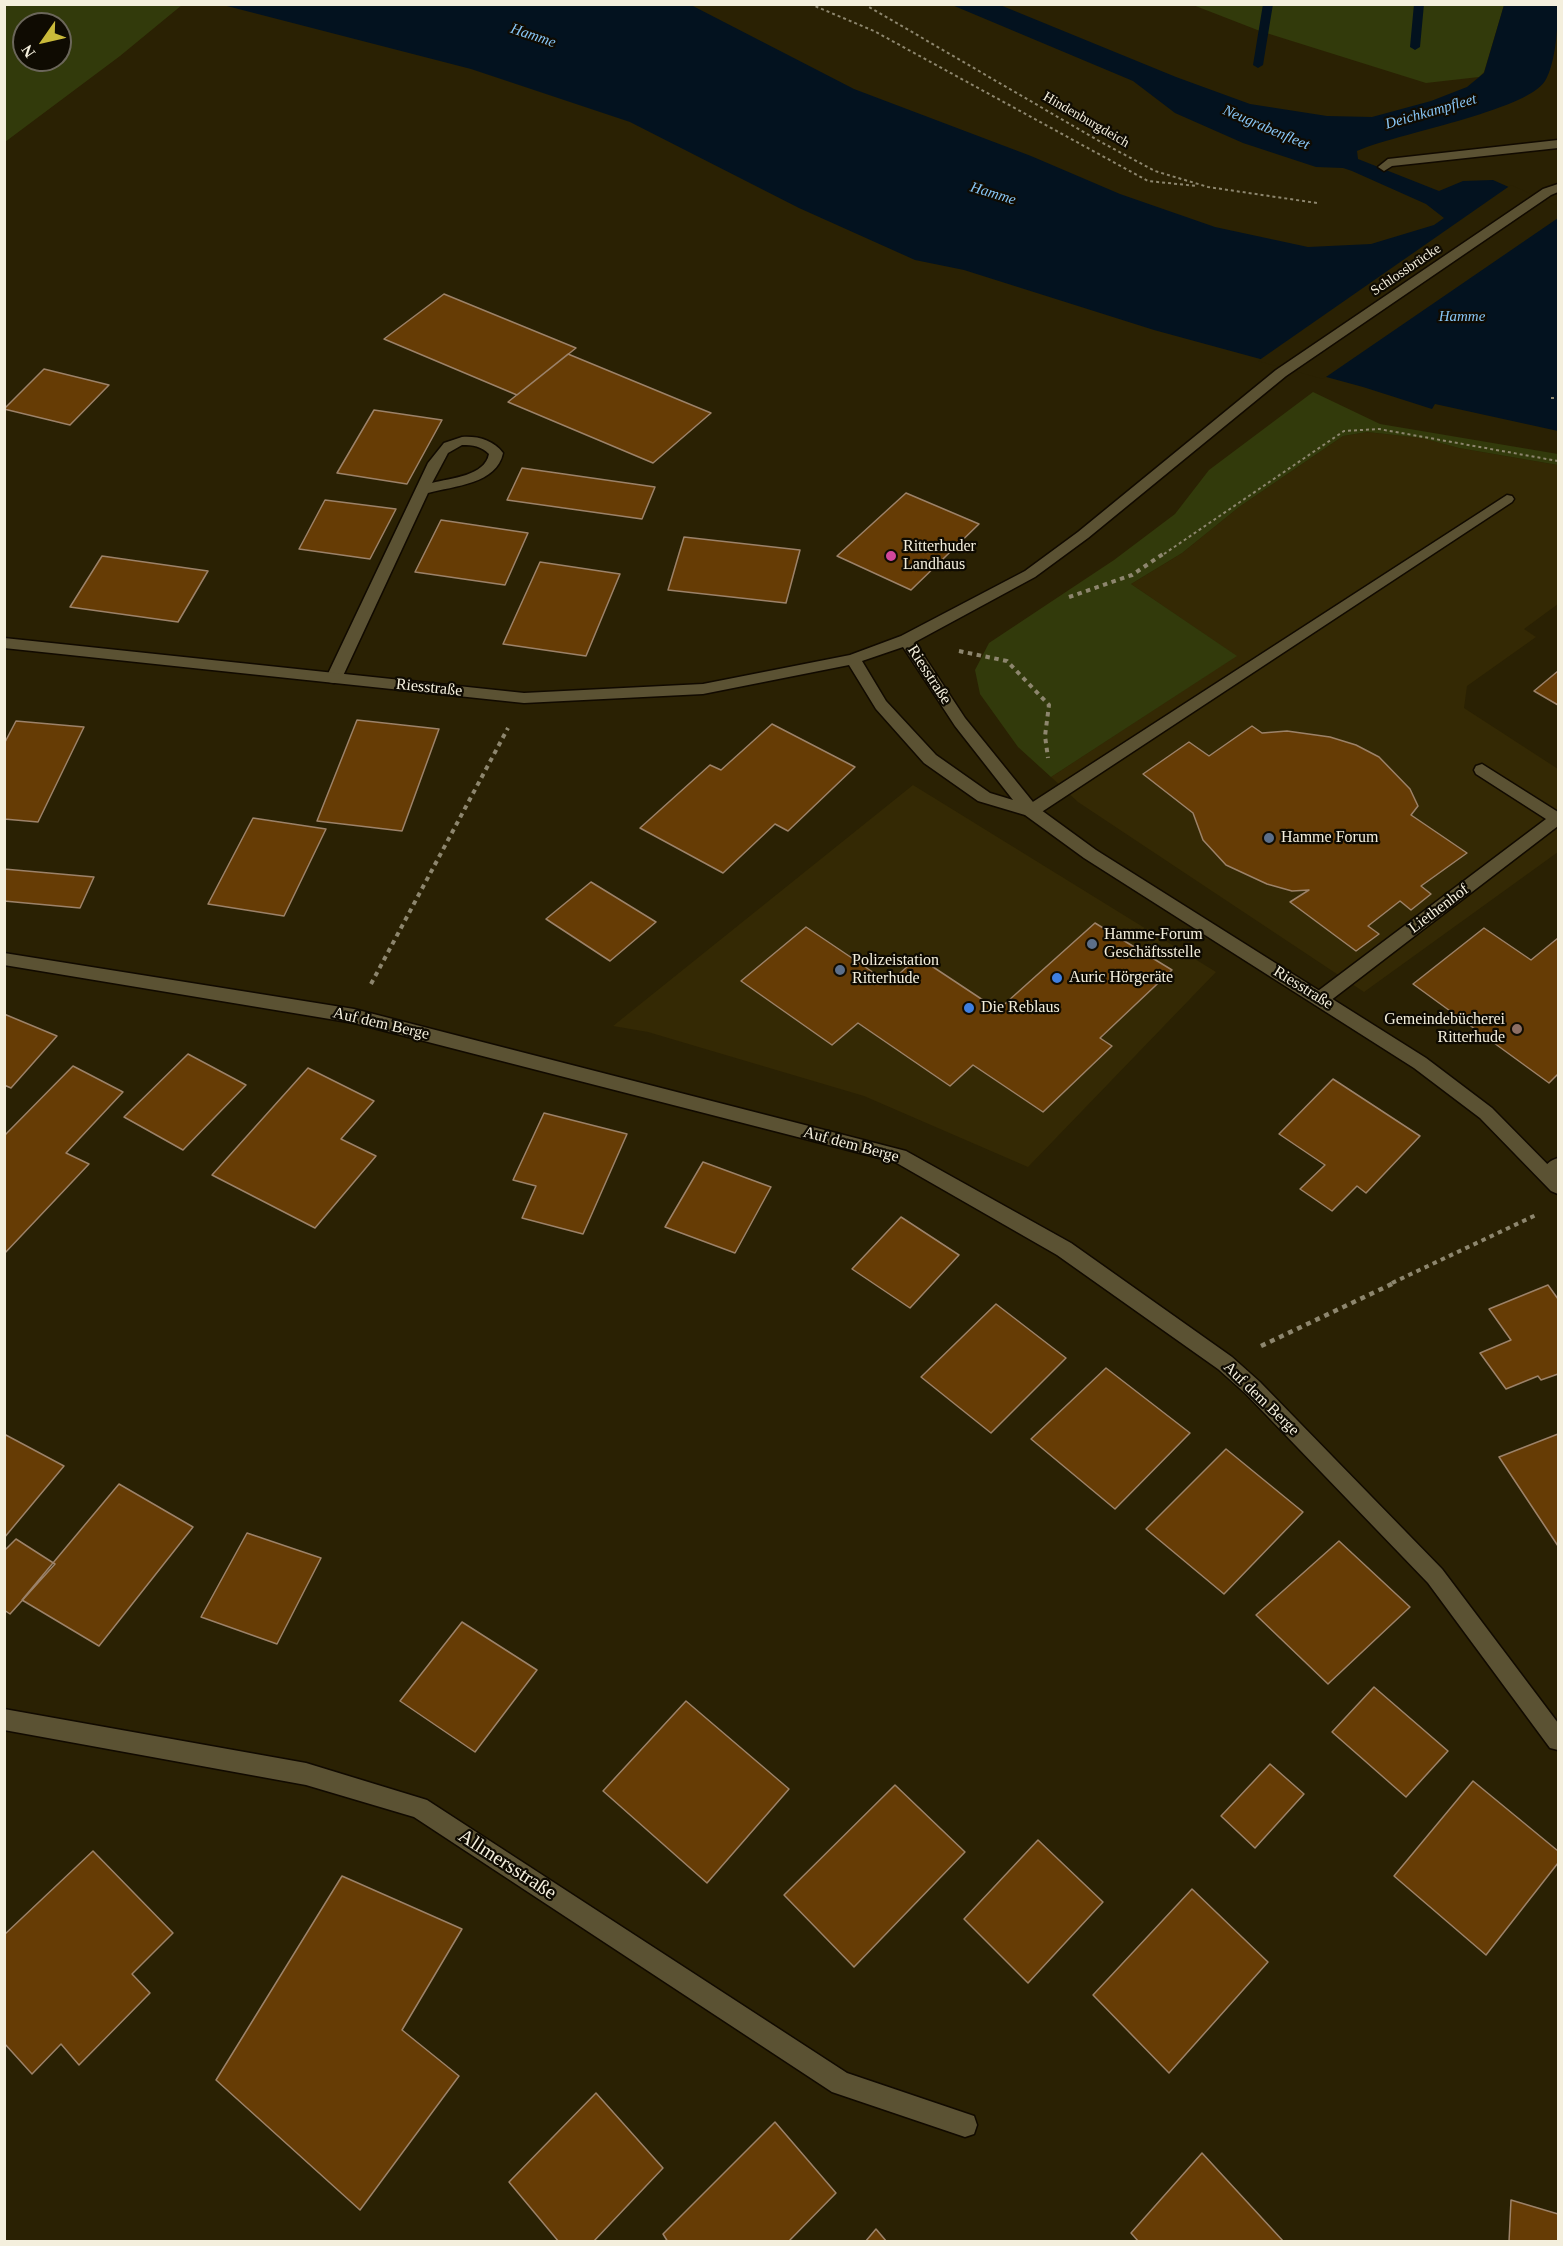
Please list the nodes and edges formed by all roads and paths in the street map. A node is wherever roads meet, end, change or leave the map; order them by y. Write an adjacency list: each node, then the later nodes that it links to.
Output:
1 (810, 4): 5 (path)
2 (864, 4): 5 (path, Hindenburgdeich)
3 (1558, 144): 4 (street)
4 (1384, 167)
5 (1208, 187): 7 (path, Hindenburgdeich)
6 (1553, 190): 14 (street, Schlossbrücke)
7 (1317, 203)
8 (1551, 398): 9 (path)
9 (1558, 398)
10 (1558, 461): 13 (path)
11 (423, 490): 11 (street); 17 (street)
12 (1507, 499): 20 (street)
13 (1069, 597)
14 (906, 640): 16 (street, Riesstraße); 20 (street, Riesstraße); 20 (path)
15 (4, 643): 17 (street, Riesstraße)
16 (853, 659): 18 (street, Riesstraße); 20 (street, Riesstraße)
17 (334, 678): 18 (street, Riesstraße)
18 (524, 698): 24 (path)
19 (1482, 770): 21 (street, Liethenhof)
20 (1031, 811): 23 (street, Riesstraße)
21 (1558, 820): 23 (street, Liethenhof)
22 (4, 959): 24 (street, Auf dem Berge)
23 (1320, 999): 25 (street, Riesstraße)
24 (354, 1016): 27 (street, Auf dem Berge)
25 (1555, 1175)
26 (1537, 1215): 27 (path)
27 (1225, 1363): 29 (street, Auf dem Berge)
28 (4, 1719): 30 (street, Allmersstraße)
29 (1558, 1740)
30 (965, 2125)

